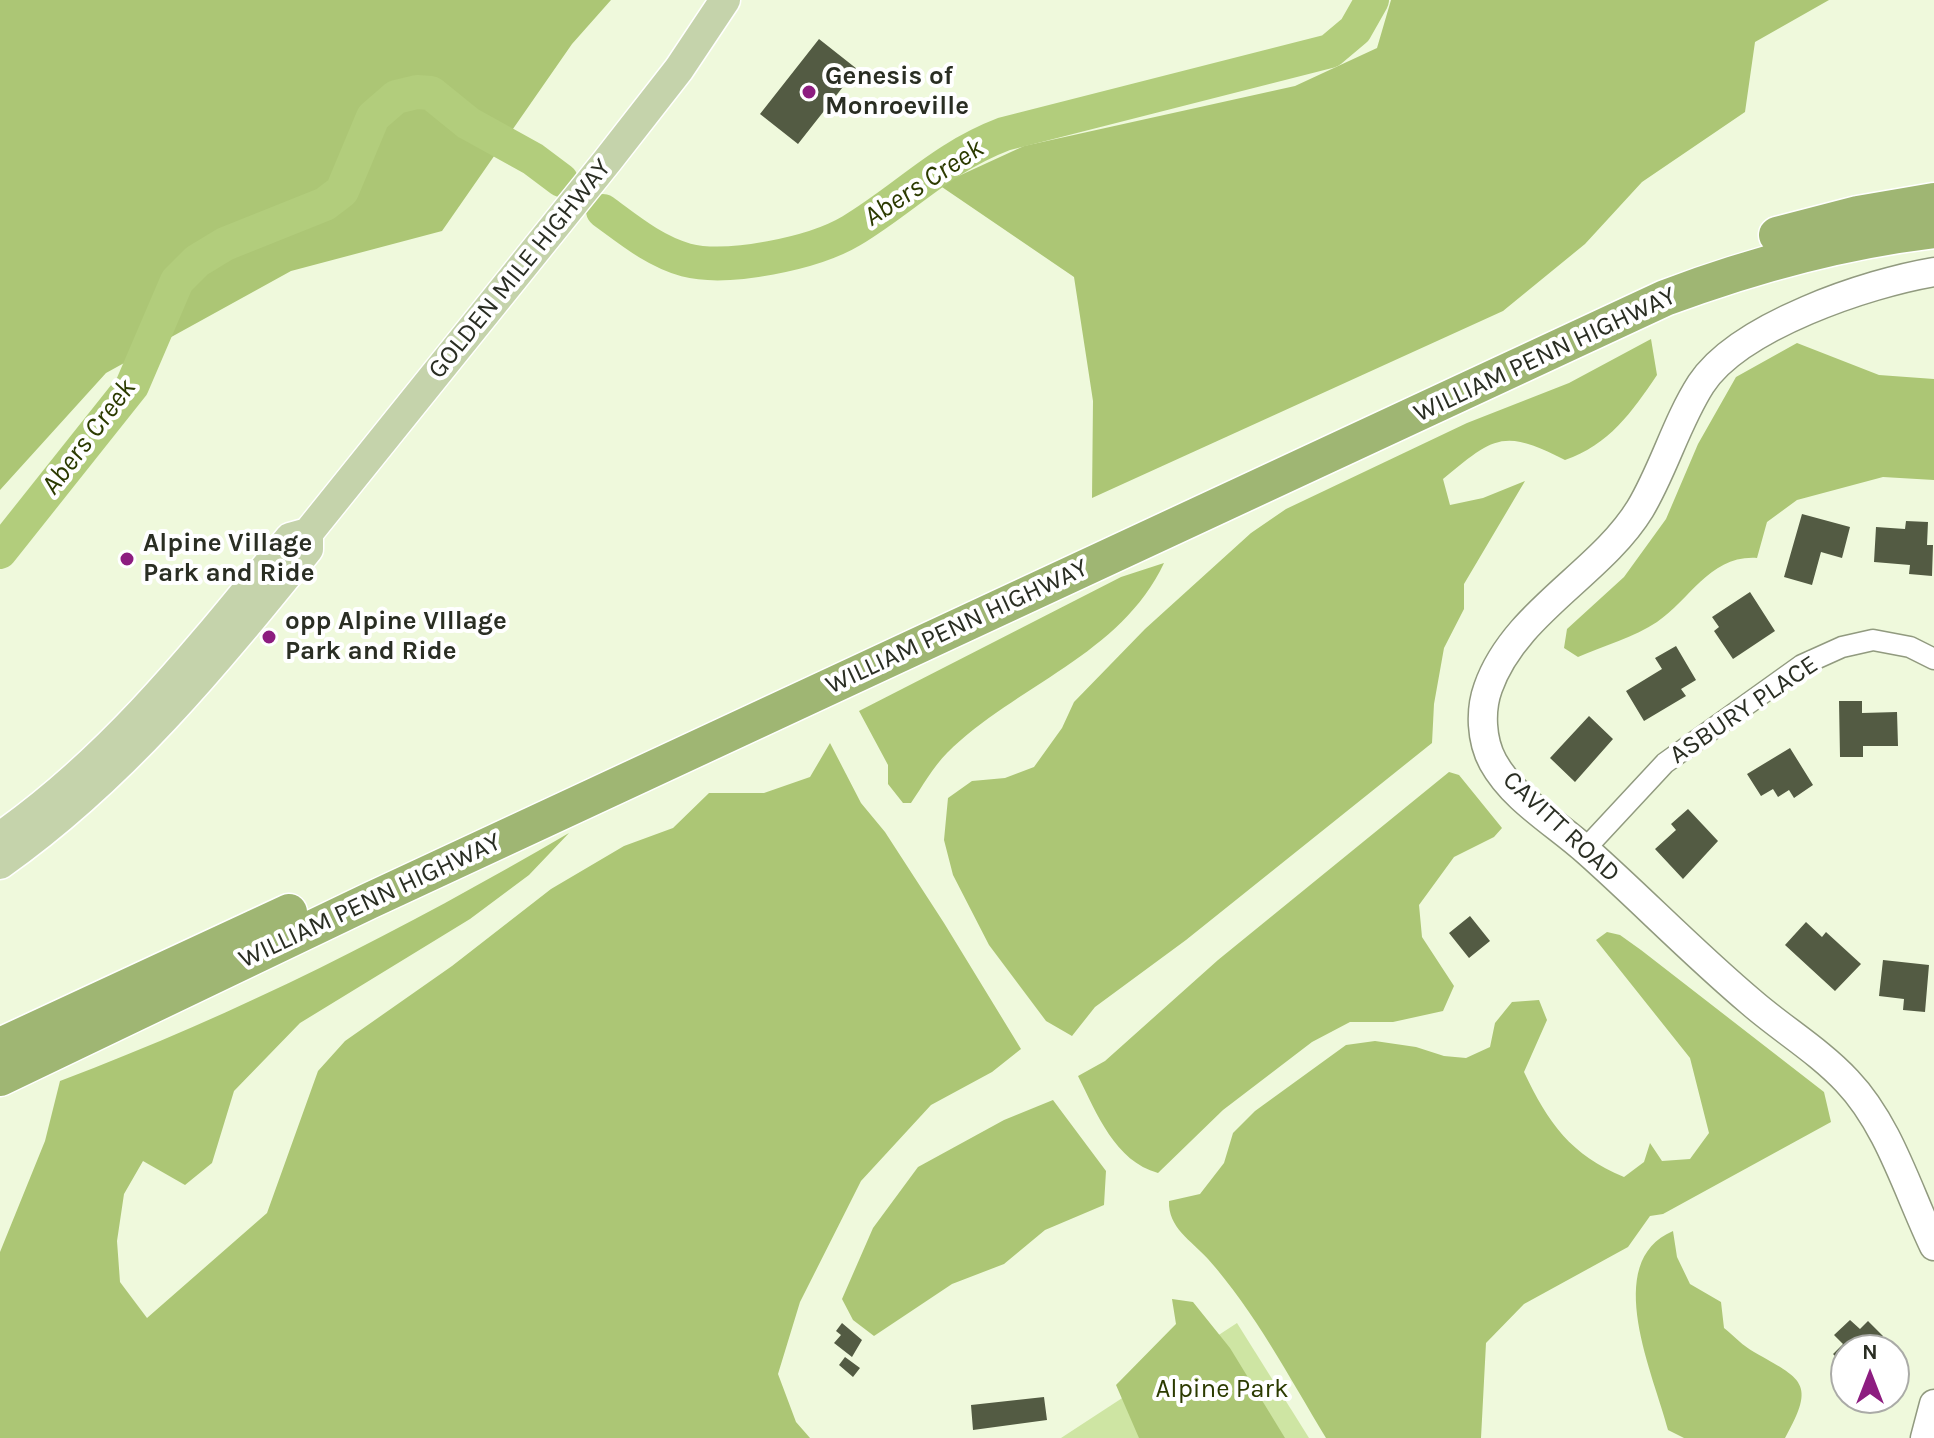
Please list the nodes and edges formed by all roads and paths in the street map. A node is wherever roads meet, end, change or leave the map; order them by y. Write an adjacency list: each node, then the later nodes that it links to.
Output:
1 (725, 0): 5 (main road, GOLDEN MILE HIGHWAY)
2 (1934, 201): 10 (highway, WILLIAM PENN HIGHWAY)
3 (1934, 230): 11 (highway, WILLIAM PENN HIGHWAY)
4 (1934, 272): 8 (street, CAVITT ROAD)
5 (308, 533): 7 (main road, GOLDEN MILE HIGHWAY); 9 (main road, GOLDEN MILE HIGHWAY)
6 (1934, 659): 8 (street, ASBURY PLACE)
7 (0, 837)
8 (1585, 849): 12 (street, CAVITT ROAD)
9 (0, 864)
10 (0, 1046)
11 (0, 1078)
12 (1925, 1215): 13 (street, CAVITT ROAD)
13 (1934, 1246)
14 (1934, 1404): 15 (street)
15 (1925, 1438)

